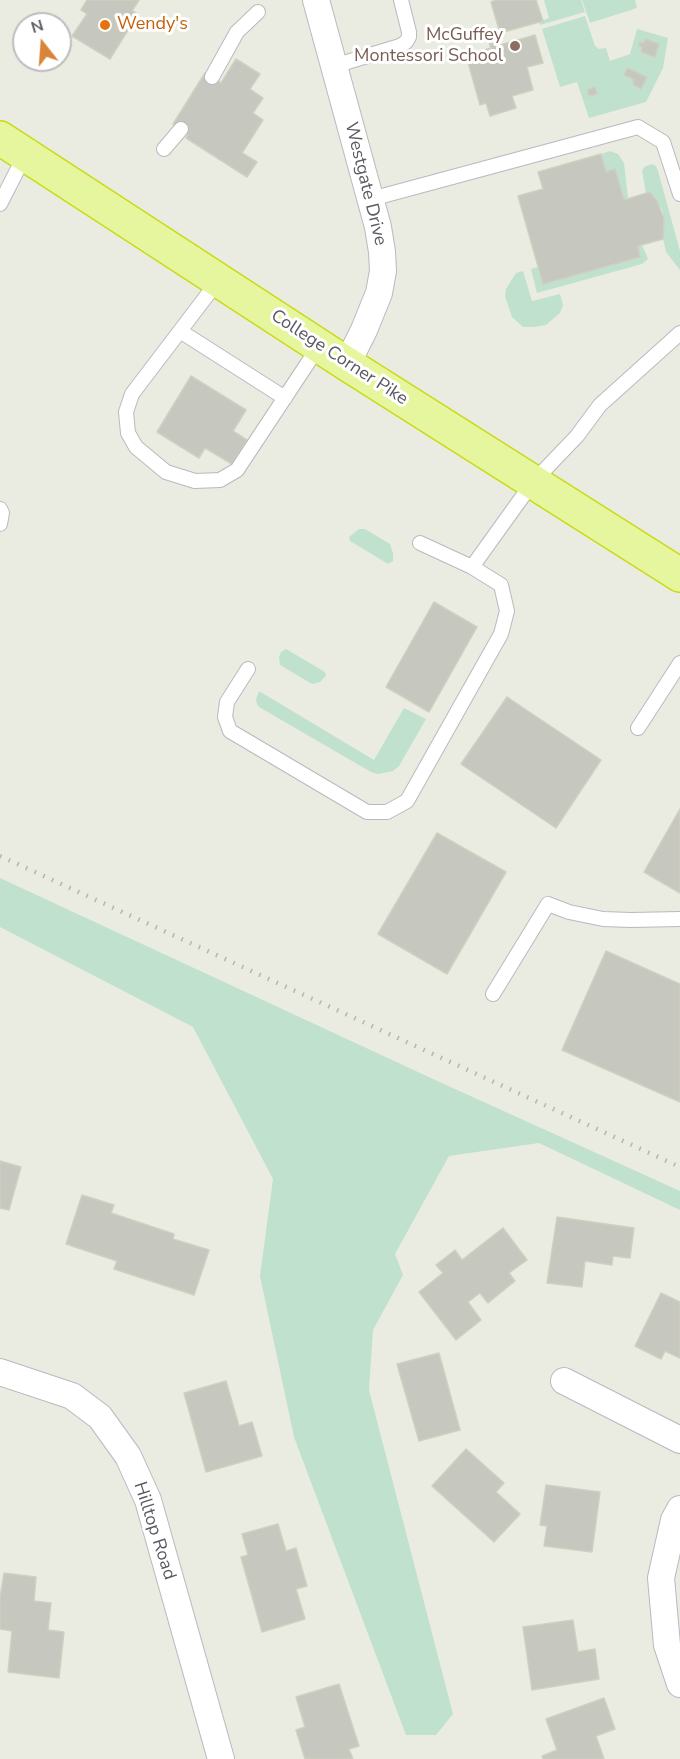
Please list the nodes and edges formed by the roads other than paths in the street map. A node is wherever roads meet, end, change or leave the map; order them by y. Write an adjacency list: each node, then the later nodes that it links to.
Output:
1 (316, 0): 4 (street, Westgate Drive)
2 (400, 0): 4 (lane)
3 (258, 12): 5 (lane)
4 (334, 66): 10 (street, Westgate Drive)
5 (212, 77)
6 (181, 129): 8 (lane)
7 (8, 148): 11 (lane); 12 (highway, College Corner Pike)
8 (164, 149)
9 (680, 194): 10 (lane)
10 (371, 199): 16 (street, Westgate Drive)
11 (0, 204)
12 (218, 281): 13 (lane); 15 (highway, College Corner Pike)
13 (180, 331): 17 (lane); 17 (lane)
14 (680, 333): 18 (lane)
15 (319, 346): 16 (highway, College Corner Pike); 17 (lane)
16 (347, 364): 18 (highway, College Corner Pike)
17 (285, 398)
18 (533, 482): 22 (lane); 23 (highway, College Corner Pike)
19 (0, 509): 20 (lane)
20 (0, 524)
21 (420, 543): 22 (lane)
22 (472, 567): 25 (lane)
23 (680, 575)
24 (680, 663): 26 (lane)
25 (248, 669)
26 (638, 728)
27 (680, 919): 28 (lane)
28 (493, 994)
29 (0, 1372): 34 (street, Hilltop Road)
30 (564, 1381): 31 (street)
31 (680, 1440)
32 (680, 1509): 33 (street)
33 (680, 1684)
34 (221, 1759)

